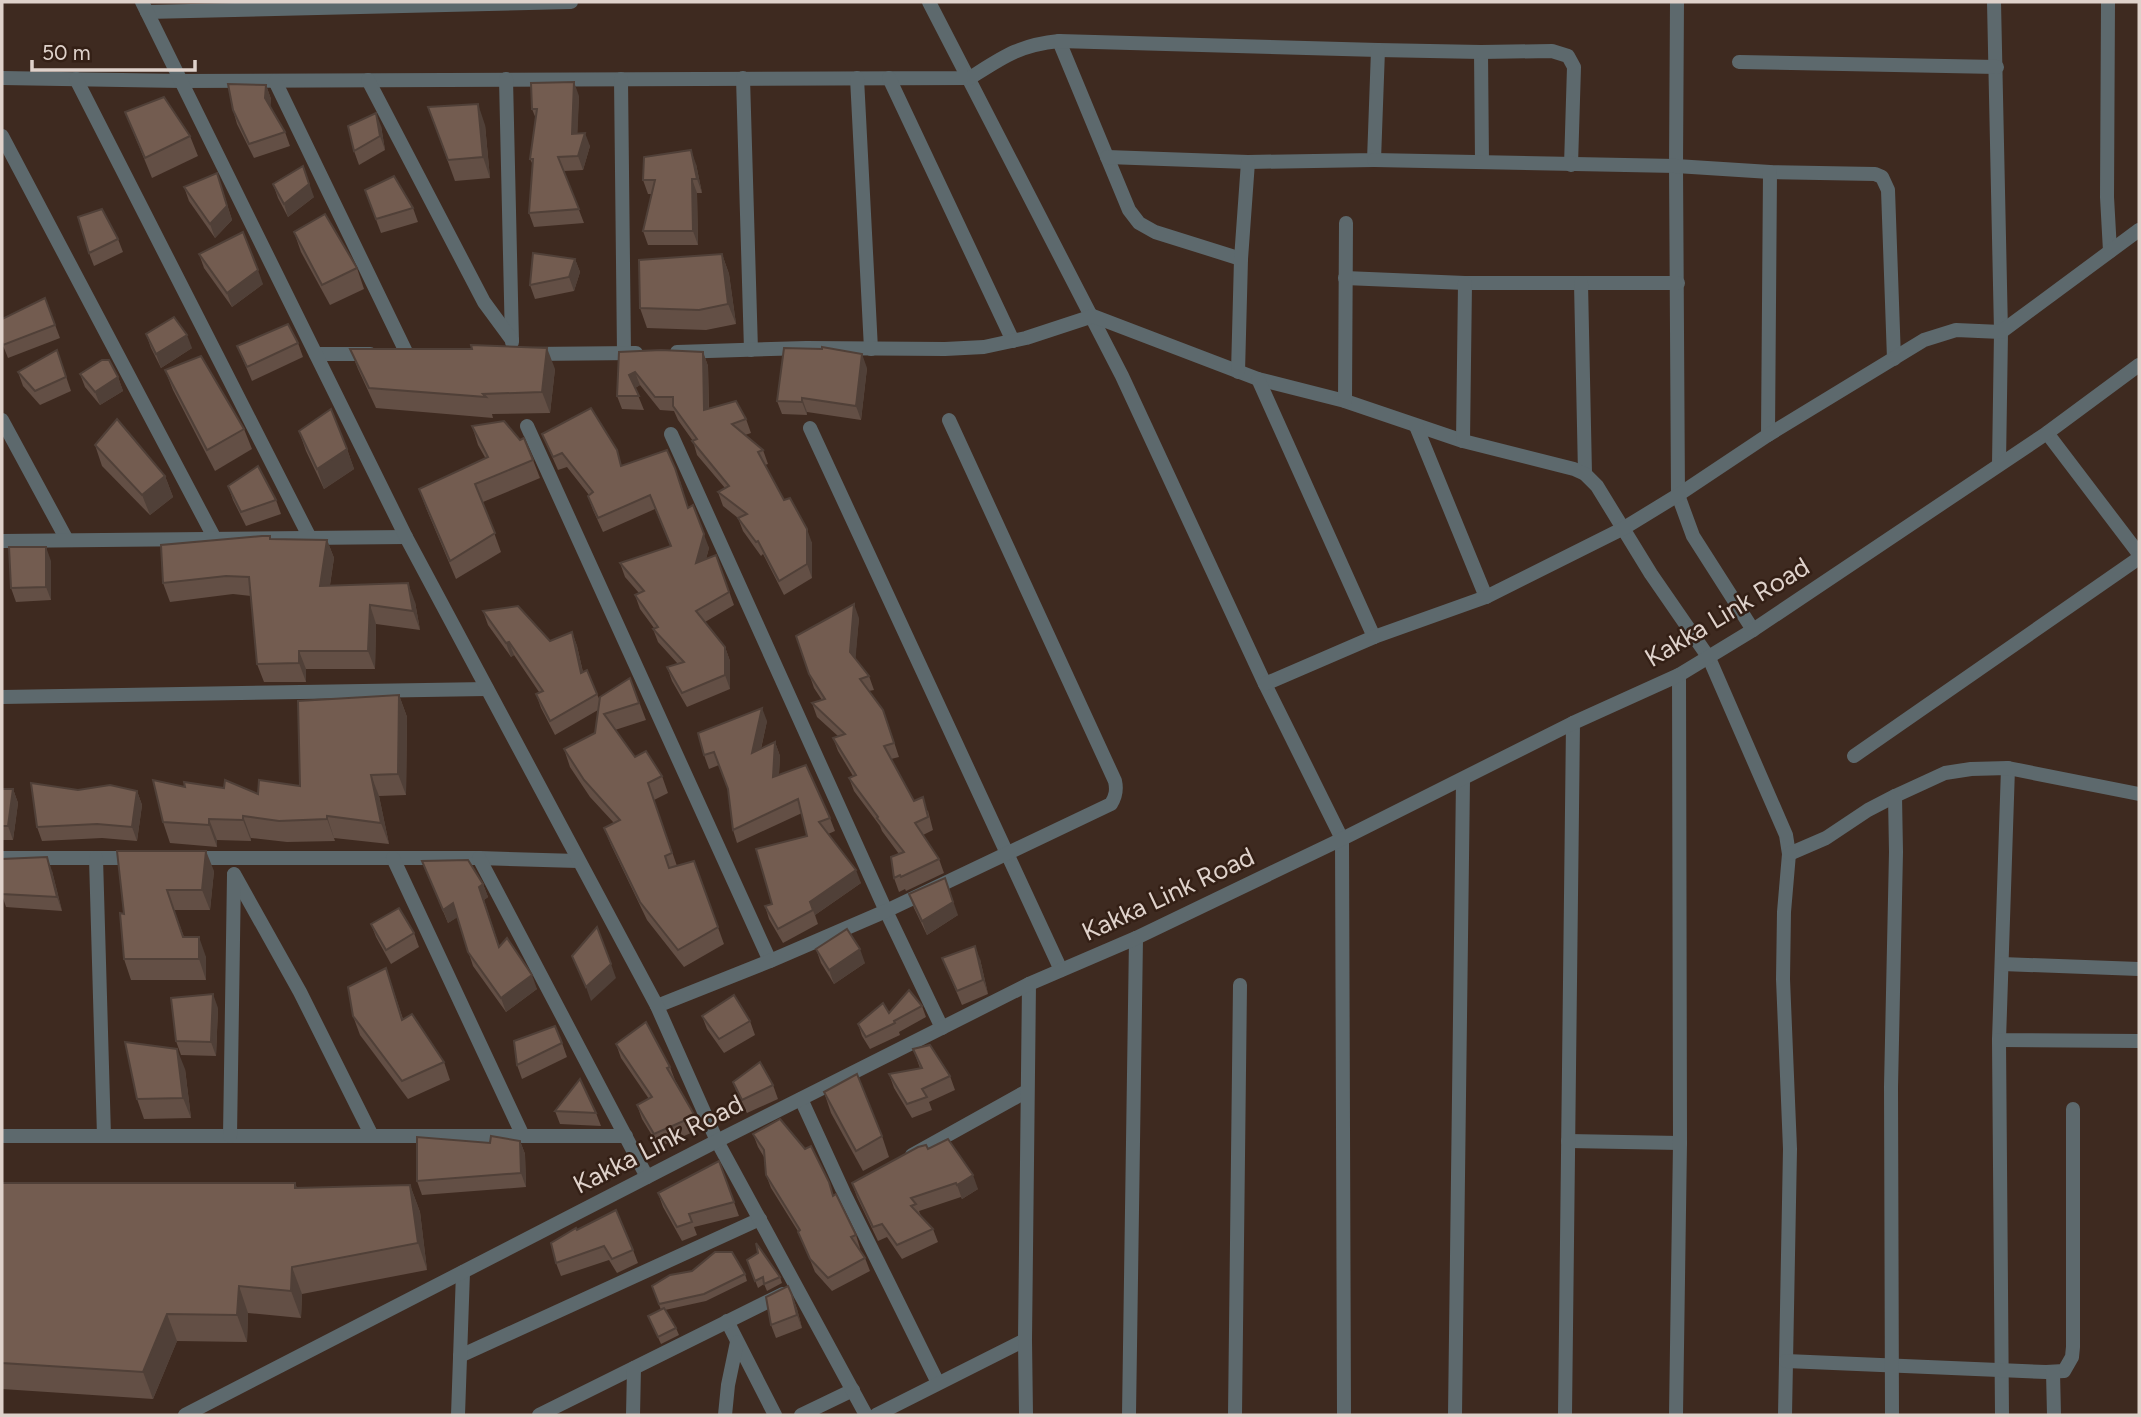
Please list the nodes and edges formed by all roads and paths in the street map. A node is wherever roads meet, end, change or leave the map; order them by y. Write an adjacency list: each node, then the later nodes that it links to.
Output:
1 (572, 2): 6 (street)
2 (929, 2): 17 (street)
3 (1677, 2): 30 (street)
4 (1994, 2): 12 (street)
5 (2108, 2): 34 (street)
6 (454, 3): 7 (street)
7 (145, 7): 23 (street)
8 (1059, 41): 9 (street); 17 (street); 25 (street)
9 (1378, 50): 10 (street); 26 (street)
10 (1481, 52): 28 (street); 29 (street)
11 (1739, 62): 12 (street)
12 (1997, 67): 41 (street)
13 (2, 78): 18 (street)
14 (743, 78): 15 (street); 20 (street); 45 (street)
15 (857, 78): 16 (street); 44 (street)
16 (888, 78): 17 (street); 42 (street)
17 (970, 78): 40 (street)
18 (76, 79): 23 (street); 67 (street)
19 (506, 79): 20 (street); 22 (street); 43 (street)
20 (621, 79): 47 (street)
21 (275, 80): 22 (street); 23 (street); 46 (street)
22 (368, 80): 43 (street)
23 (181, 81): 46 (street)
24 (2, 136): 68 (street)
25 (1107, 157): 27 (street); 35 (street)
26 (1374, 160): 27 (street); 28 (street)
27 (1248, 162): 35 (street)
28 (1482, 162): 29 (street)
29 (1571, 164): 30 (street)
30 (1676, 166): 31 (street); 38 (street)
31 (1770, 172): 48 (street); 60 (street)
32 (1346, 223): 36 (street)
33 (2139, 230): 34 (street)
34 (2110, 251): 41 (street)
35 (1241, 259): 50 (street)
36 (1345, 278): 37 (street); 52 (street)
37 (1465, 282): 39 (street); 61 (street)
38 (1678, 282): 39 (street); 64 (street)
39 (1581, 283): 63 (street)
40 (1093, 316): 42 (street); 50 (street); 77 (street)
41 (2001, 332): 48 (street); 62 (street)
42 (1013, 341): 44 (street)
43 (508, 349): 47 (street)
44 (872, 349): 45 (street)
45 (751, 350): 47 (street)
46 (316, 354): 66 (street)
47 (624, 354)
48 (1894, 359): 60 (street)
49 (2139, 365): 58 (street, Kakka Link Road)
50 (1238, 372): 51 (street)
51 (1258, 379): 52 (street); 74 (street)
52 (1345, 401): 56 (street)
53 (2, 420): 69 (street)
54 (948, 420): 87 (street)
55 (527, 426): 100 (street)
56 (1416, 426): 61 (street); 72 (street)
57 (810, 428): 87 (street)
58 (2047, 433): 62 (street, Kakka Link Road); 71 (street)
59 (671, 434): 98 (street)
60 (1768, 435): 64 (street)
61 (1463, 441): 63 (street)
62 (1999, 464): 73 (street, Kakka Link Road)
63 (1585, 474): 65 (street)
64 (1678, 495): 65 (street); 73 (street)
65 (1624, 528): 72 (street); 75 (street)
66 (406, 537): 67 (street); 78 (street)
67 (310, 538): 68 (street)
68 (215, 539): 69 (street)
69 (66, 540): 70 (street)
70 (2, 541)
71 (2139, 556): 81 (street)
72 (1486, 597): 74 (street)
73 (1753, 630): 75 (street, Kakka Link Road)
74 (1374, 637): 77 (street)
75 (1709, 658): 76 (street, Kakka Link Road); 88 (street)
76 (1679, 675): 80 (street, Kakka Link Road); 121 (street)
77 (1265, 684): 86 (street)
78 (487, 689): 79 (street); 96 (street)
79 (2, 697)
80 (1573, 723): 83 (street, Kakka Link Road); 120 (street)
81 (1854, 756)
82 (2008, 768): 84 (street); 85 (street); 101 (street)
83 (1463, 779): 86 (street, Kakka Link Road); 151 (street)
84 (2139, 794)
85 (1895, 796): 88 (street); 132 (street)
86 (1342, 839): 99 (street, Kakka Link Road); 150 (street)
87 (1006, 854): 98 (street); 103 (street)
88 (1789, 855): 131 (street)
89 (2, 858): 90 (street)
90 (96, 858): 91 (street); 114 (street)
91 (151, 858)
92 (178, 858): 93 (street)
93 (233, 858): 94 (street); 97 (street)
94 (393, 858): 95 (street); 117 (street)
95 (479, 858): 96 (street); 118 (street)
96 (578, 861): 106 (street)
97 (234, 874): 115 (street); 116 (street)
98 (886, 911): 100 (street); 107 (street)
99 (1136, 939): 103 (street, Kakka Link Road); 148 (street)
100 (770, 961): 106 (street)
101 (2002, 964): 102 (street); 108 (street)
102 (2139, 969)
103 (1061, 970): 104 (street, Kakka Link Road)
104 (1029, 984): 107 (street, Kakka Link Road); 110 (street)
105 (1240, 985): 149 (street)
106 (657, 1006): 119 (street)
107 (942, 1028): 111 (street, Kakka Link Road)
108 (1999, 1040): 109 (street); 134 (street)
109 (2139, 1041)
110 (1027, 1091): 122 (street); 128 (street)
111 (801, 1099): 119 (street, Kakka Link Road); 136 (street)
112 (2073, 1109): 135 (street)
113 (2, 1136): 114 (street)
114 (103, 1136): 115 (street)
115 (230, 1136): 116 (street)
116 (372, 1136): 117 (street)
117 (523, 1136): 118 (street)
118 (626, 1136): 123 (street)
119 (717, 1141): 123 (street, Kakka Link Road); 124 (street)
120 (1568, 1141): 121 (street); 152 (street)
121 (1680, 1143): 153 (street)
122 (905, 1159)
123 (647, 1177): 125 (street, Kakka Link Road)
124 (760, 1219): 126 (street); 130 (street)
125 (463, 1272): 130 (street); 138 (street, Kakka Link Road)
126 (797, 1287): 127 (street); 137 (street)
127 (727, 1321): 129 (street); 133 (street)
128 (1025, 1340): 136 (street); 147 (street)
129 (737, 1342): 142 (street); 143 (street)
130 (460, 1356): 139 (street)
131 (1786, 1361): 132 (street); 154 (street)
132 (1892, 1366): 134 (street); 155 (street)
133 (634, 1368): 140 (street); 141 (street)
134 (2003, 1370): 135 (street); 156 (street)
135 (2053, 1372): 157 (street)
136 (938, 1383): 146 (street)
137 (853, 1390): 144 (street); 145 (street)
138 (185, 1415)
139 (458, 1415)
140 (542, 1415)
141 (633, 1415)
142 (725, 1415)
143 (775, 1415)
144 (801, 1415)
145 (866, 1415)
146 (876, 1415)
147 (1026, 1415)
148 (1129, 1415)
149 (1235, 1415)
150 (1344, 1415)
151 (1455, 1415)
152 (1565, 1415)
153 (1676, 1415)
154 (1785, 1415)
155 (1892, 1415)
156 (2002, 1415)
157 (2054, 1415)

